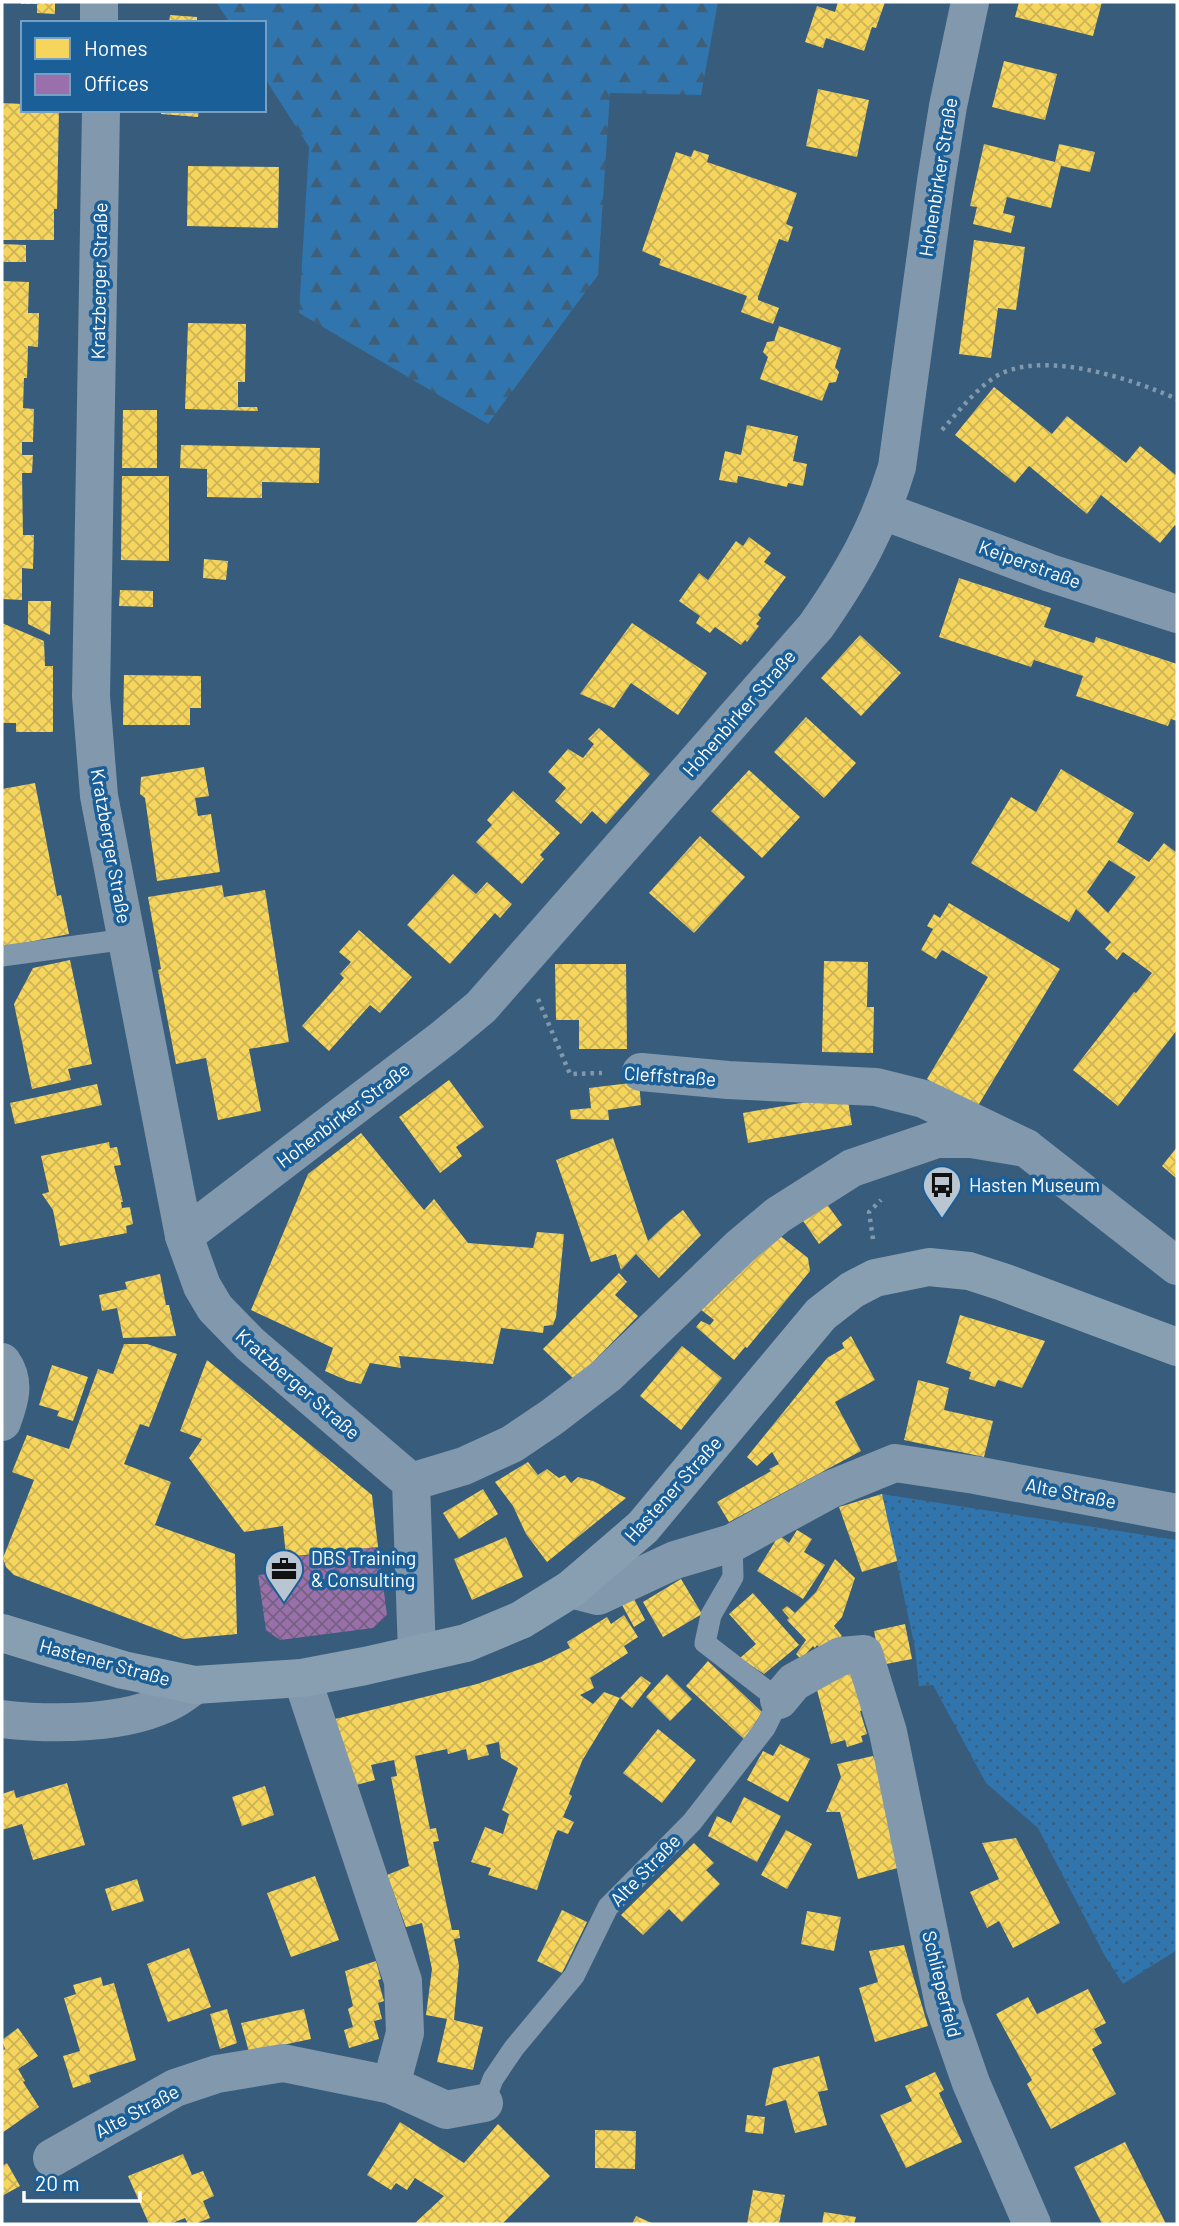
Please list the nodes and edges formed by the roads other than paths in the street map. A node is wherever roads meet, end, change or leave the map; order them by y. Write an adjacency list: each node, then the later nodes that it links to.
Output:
1 (99, 2): 3 (street)
2 (970, 2): 5 (street, Hohenbirker Straße)
3 (99, 21)
4 (101, 112): 7 (street, Kratzberger Straße)
5 (883, 511): 6 (street, Keiperstraße); 13 (street, Hohenbirker Straße)
6 (1177, 614)
7 (127, 939): 8 (lane); 13 (street, Kratzberger Straße)
8 (2, 956)
9 (642, 1072): 10 (street, Cleffstraße)
10 (890, 1091): 11 (street, Cleffstraße); 12 (street)
11 (1026, 1148): 12 (street); 14 (street, Cleffstraße)
12 (894, 1153): 18 (street)
13 (184, 1236): 18 (street, Kratzberger Straße)
14 (1177, 1266)
15 (1177, 1347): 21 (main road, Hastener Straße)
16 (2, 1362): 17 (street)
17 (2, 1422)
18 (411, 1482): 23 (street)
19 (1177, 1513): 20 (street, Alte Straße)
20 (732, 1543): 21 (street, Alte Straße); 26 (lane)
21 (571, 1589): 23 (main road, Hastener Straße)
22 (2, 1633): 25 (main road, Hastener Straße)
23 (418, 1653): 24 (main road, Hastener Straße)
24 (302, 1678): 25 (main road, Hastener Straße); 29 (street)
25 (195, 1685): 27 (street)
26 (779, 1700): 28 (street, Alte Straße); 30 (lane, Alte Straße)
27 (2, 1720)
28 (888, 1732): 32 (street, Schlieperfeld)
29 (391, 2085): 30 (street, Alte Straße); 31 (street, Alte Straße)
30 (484, 2104)
31 (52, 2158)
32 (1032, 2224)

